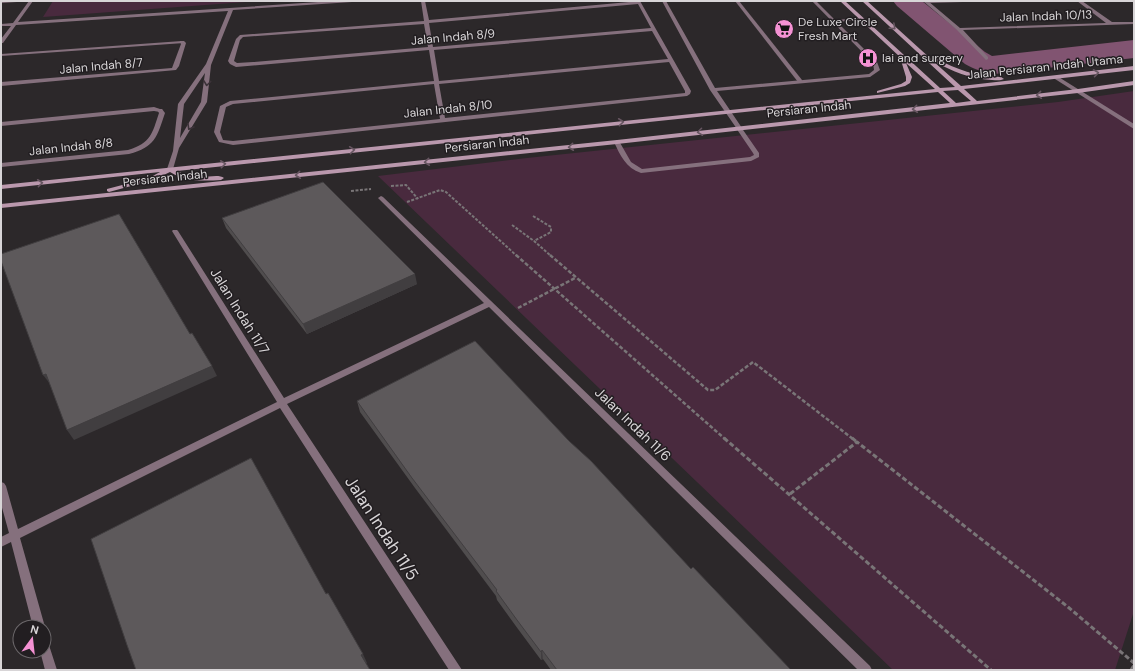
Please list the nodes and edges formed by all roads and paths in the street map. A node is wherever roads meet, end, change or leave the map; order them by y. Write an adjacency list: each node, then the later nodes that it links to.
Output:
1 (17, 1): 12 (street)
2 (31, 1): 20 (street)
3 (352, 1): 15 (street)
4 (423, 1): 18 (street)
5 (664, 1): 41 (street)
6 (737, 1): 36 (street)
7 (814, 1): 17 (street)
8 (842, 1): 16 (main road)
9 (864, 1): 27 (main road, Jalan Persiaran Indah Utama, one-way to 27)
10 (963, 1): 14 (street)
11 (1079, 1): 21 (street)
12 (1, 2)
13 (638, 2): 18 (street); 23 (street)
14 (925, 2): 24 (street)
15 (231, 10): 20 (street); 32 (street)
16 (861, 19): 17 (street); 29 (main road)
17 (834, 21): 36 (street)
18 (426, 22): 26 (street); 26 (street, Jalan Indah 8/9)
19 (1134, 23): 21 (street, Jalan Indah 10/13)
20 (14, 24): 22 (street); 25 (street)
21 (1111, 24): 24 (street, Jalan Indah 10/13)
22 (1, 25)
23 (653, 29): 26 (street, Jalan Indah 8/9); 31 (street)
24 (959, 29): 30 (street)
25 (1, 42)
26 (431, 49): 37 (street)
27 (922, 53): 35 (main road); 40 (main road, Jalan Persiaran Indah Utama)
28 (1, 55): 39 (street, Jalan Indah 8/7)
29 (902, 57): 42 (main road); 44 (main road)
30 (986, 58)
31 (671, 60): 37 (street); 48 (street, Jalan Indah 8/10)
32 (209, 64): 53 (street, one-way to 53); 53 (street)
33 (1134, 68): 34 (main road, Jalan Persiaran Indah Utama, one-way to 33)
34 (1057, 78): 35 (main road, Jalan Persiaran Indah Utama); 43 (street)
35 (1038, 80): 40 (main road, Jalan Persiaran Indah Utama)
36 (800, 81): 41 (street)
37 (437, 82): 48 (street); 48 (street, Jalan Indah 8/10)
38 (1134, 83): 43 (main road, Jalan Persiaran Indah Utama)
39 (1, 84)
40 (959, 88): 42 (main road, Persiaran Indah); 45 (main road, Jalan Persiaran Indah Utama)
41 (713, 90): 47 (street)
42 (938, 90): 44 (main road, Persiaran Indah); 46 (main road)
43 (1078, 91): 45 (main road, Jalan Persiaran Indah Utama, one-way to 45); 50 (street)
44 (857, 98): 47 (main road, Persiaran Indah)
45 (975, 102): 46 (main road, Persiaran Indah)
46 (954, 104): 51 (main road, Persiaran Indah, one-way to 51)
47 (727, 111): 51 (street); 55 (main road, Persiaran Indah, one-way to 47)
48 (443, 121)
49 (1, 124): 54 (street, Jalan Indah 8/8)
50 (1134, 127)
51 (739, 128): 52 (main road, Persiaran Indah, one-way to 52); 52 (street)
52 (617, 142): 56 (main road, Persiaran Indah, one-way to 56)
53 (176, 151): 55 (street)
54 (1, 165)
55 (170, 169): 56 (main road); 57 (main road, Persiaran Indah, one-way to 55); 58 (main road)
56 (265, 178): 58 (main road, Persiaran Indah)
57 (1, 187)
58 (75, 198): 61 (main road, Persiaran Indah)
59 (381, 198): 60 (street, Jalan Indah 11/6)
60 (389, 205): 67 (path); 68 (street, Jalan Indah 11/6)
61 (1, 206)
62 (533, 216): 65 (path)
63 (512, 225): 65 (path)
64 (175, 232): 70 (street, Jalan Indah 11/7)
65 (534, 241): 66 (path)
66 (575, 278): 67 (path); 71 (path)
67 (554, 290): 69 (path); 73 (path)
68 (489, 304): 69 (street, Jalan Indah 11/6); 70 (street)
69 (502, 317): 81 (street, Jalan Indah 11/6)
70 (282, 403): 74 (street); 80 (street, Jalan Indah 11/5)
71 (857, 442): 73 (path); 78 (path)
72 (1, 486): 74 (street)
73 (790, 494): 82 (path)
74 (14, 536): 75 (street); 76 (street)
75 (1, 542)
76 (37, 619)
77 (47, 659): 79 (street)
78 (1134, 664): 83 (path)
79 (50, 670)
80 (456, 670)
81 (866, 670)
82 (991, 670)
83 (1131, 670)

